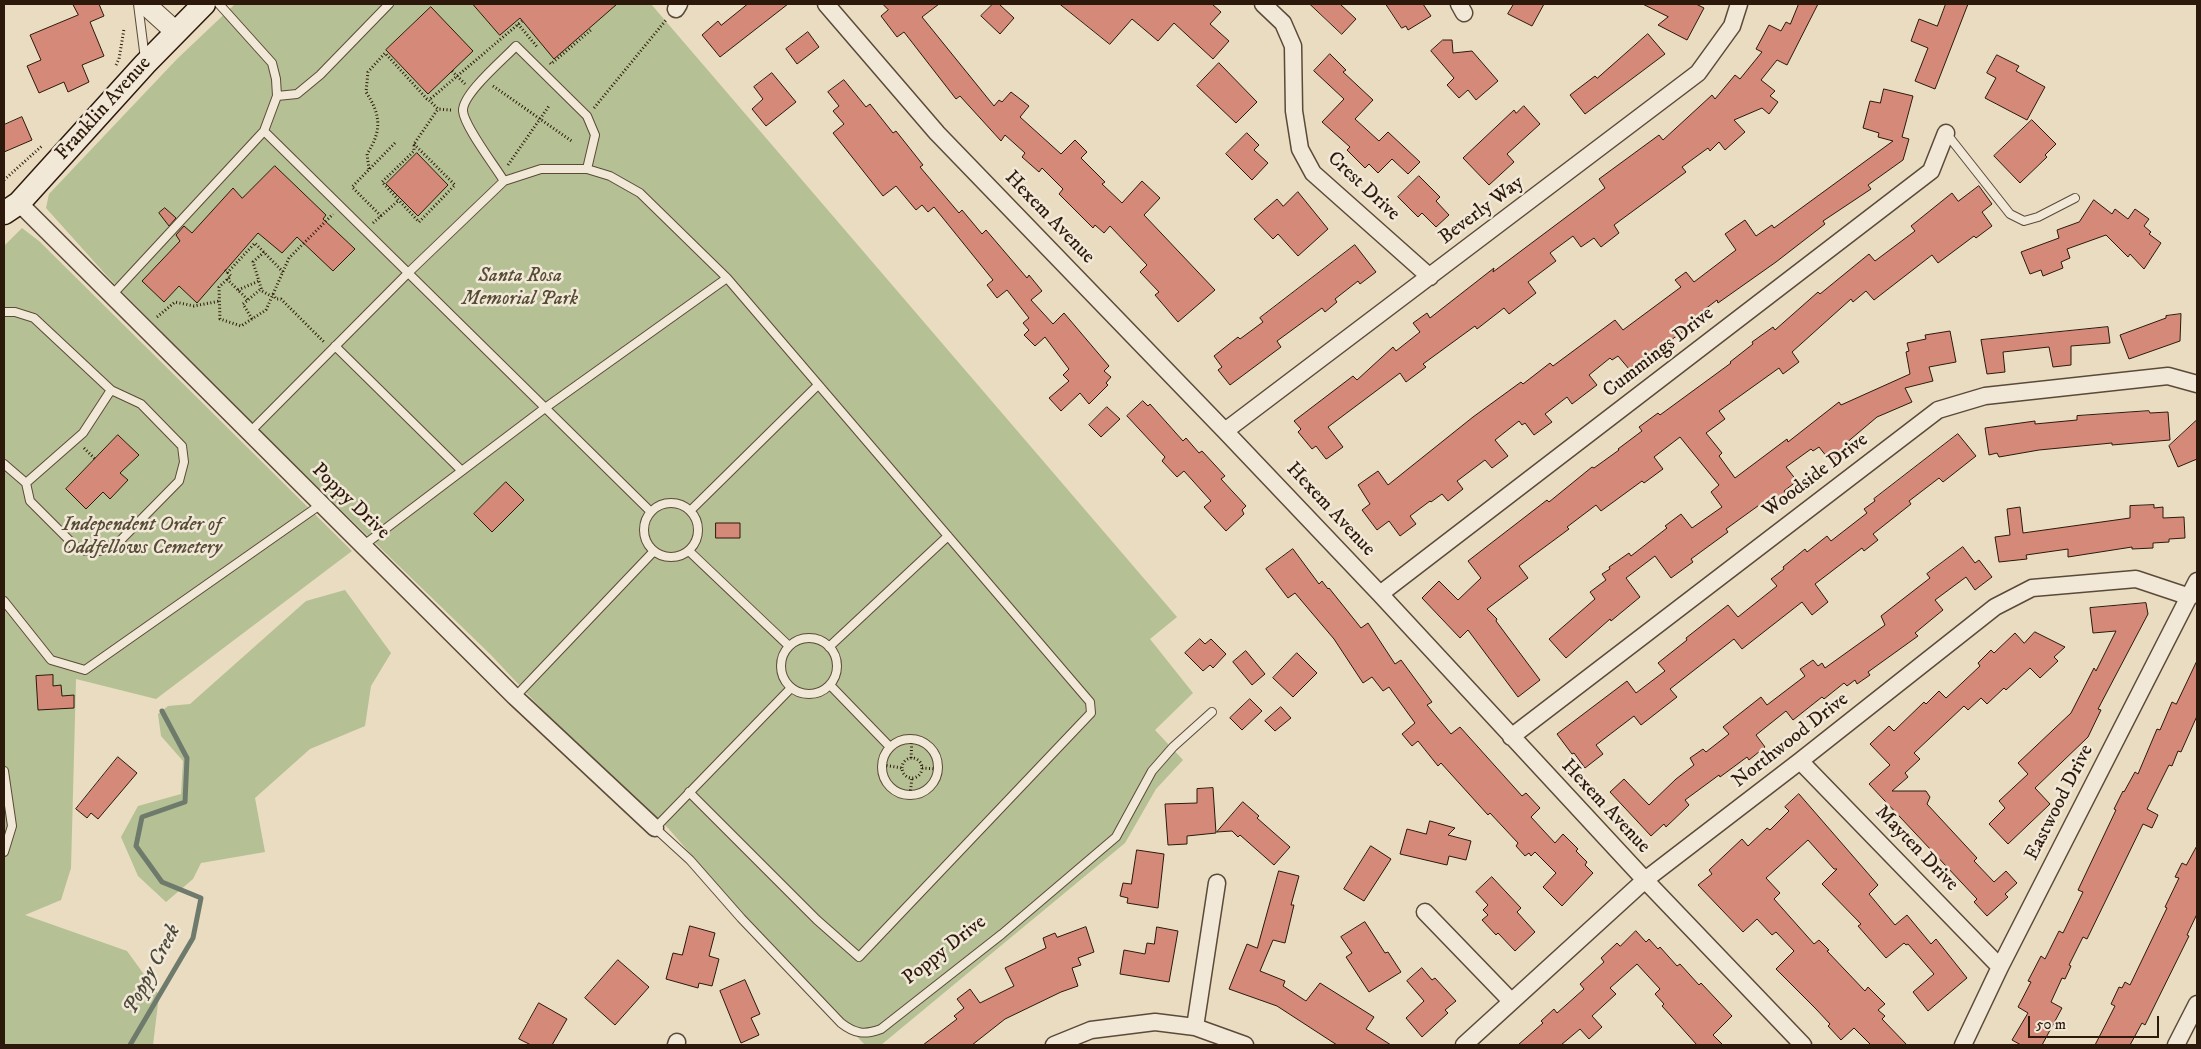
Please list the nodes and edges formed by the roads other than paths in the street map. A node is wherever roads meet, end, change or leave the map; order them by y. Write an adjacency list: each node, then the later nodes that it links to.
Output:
1 (138, 4): 10 (lane)
2 (146, 4): 9 (street)
3 (204, 4): 9 (main road, Franklin Avenue)
4 (219, 4): 11 (lane)
5 (389, 4): 11 (lane)
6 (826, 4): 28 (street, Hexem Avenue)
7 (1262, 4): 19 (street, Crest Drive)
8 (1739, 4): 19 (street, Beverly Way)
9 (176, 32): 10 (main road, Franklin Avenue)
10 (145, 64): 17 (main road, Franklin Avenue)
11 (278, 96): 12 (lane)
12 (264, 131): 18 (lane); 21 (lane)
13 (1946, 133): 16 (lane); 41 (street, Cummings Drive)
14 (587, 169): 15 (lane); 15 (lane); 20 (lane)
15 (502, 178): 18 (lane)
16 (2075, 198)
17 (11, 208): 21 (street, Poppy Drive)
18 (408, 272): 23 (lane); 27 (lane)
19 (1430, 277): 28 (street, Beverly Way)
20 (727, 278): 25 (lane); 27 (lane)
21 (112, 296): 29 (street, Poppy Drive)
22 (4, 312): 26 (lane)
23 (335, 346): 29 (lane); 31 (lane)
24 (2197, 384): 50 (street, Woodside Drive)
25 (818, 386): 34 (lane); 36 (lane)
26 (111, 390): 32 (lane); 32 (lane)
27 (545, 408): 31 (lane); 35 (lane)
28 (1225, 431): 41 (street, Hexem Avenue)
29 (250, 432): 33 (street, Poppy Drive)
30 (4, 464): 32 (lane)
31 (462, 471): 37 (lane)
32 (26, 483)
33 (320, 505): 37 (street, Poppy Drive); 43 (lane)
34 (690, 511): 35 (lane); 39 (lane)
35 (651, 512): 38 (lane)
36 (948, 536): 45 (lane); 54 (lane)
37 (364, 545): 48 (street, Poppy Drive)
38 (654, 551): 39 (lane); 48 (lane)
39 (689, 551): 44 (lane)
40 (2197, 581): 42 (street, Eastwood Drive)
41 (1380, 594): 50 (street, Hexem Avenue)
42 (2190, 597): 52 (street, Northwood Drive); 60 (street, Eastwood Drive)
43 (4, 601)
44 (789, 646): 45 (lane); 47 (lane)
45 (829, 646): 46 (lane)
46 (830, 685): 47 (lane); 51 (lane)
47 (791, 688): 54 (lane)
48 (515, 697): 55 (street, Poppy Drive)
49 (1212, 712): 55 (lane, Poppy Drive)
50 (1511, 737): 57 (street, Hexem Avenue)
51 (890, 747): 51 (lane)
52 (1800, 761): 57 (street, Northwood Drive); 60 (street, Mayten Drive)
53 (4, 771): 56 (lane)
54 (689, 792): 55 (lane)
55 (655, 828)
56 (4, 852)
57 (1645, 880): 61 (street, Northwood Drive); 67 (street, Hexem Avenue)
58 (1217, 883): 63 (street)
59 (1426, 912): 61 (street)
60 (2000, 967): 68 (street, Eastwood Drive)
61 (1511, 1001): 66 (street, Northwood Drive)
62 (2197, 1004): 69 (street)
63 (1195, 1027): 64 (street); 65 (street)
64 (1054, 1045)
65 (1244, 1045)
66 (1464, 1045)
67 (1803, 1045)
68 (1963, 1045)
69 (2176, 1045)

